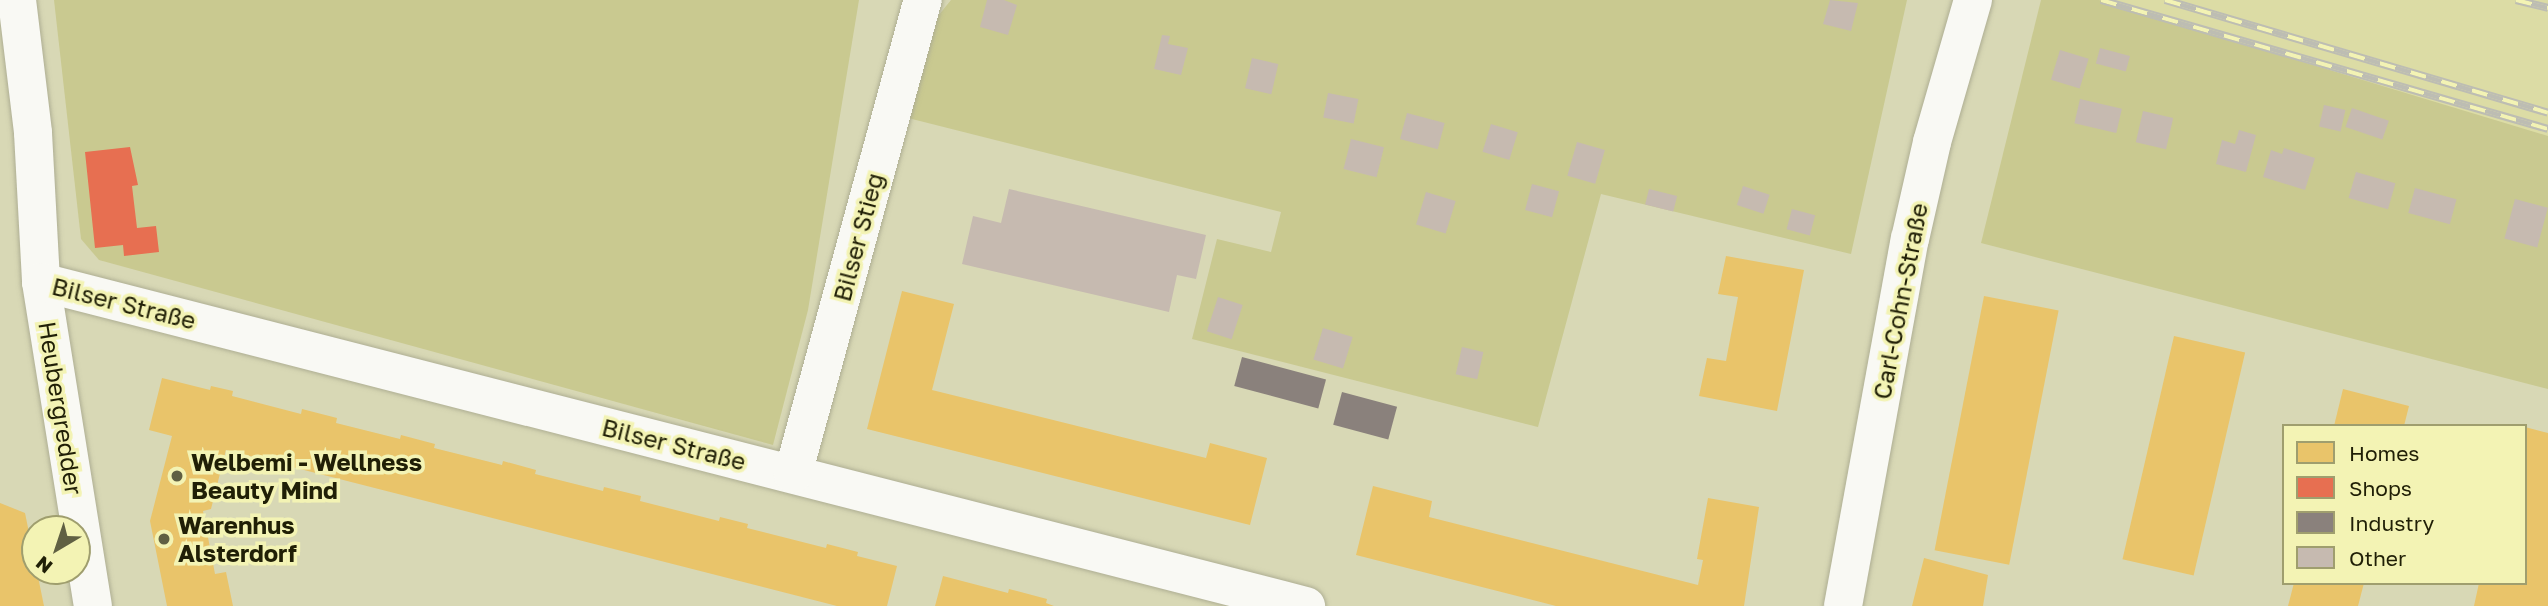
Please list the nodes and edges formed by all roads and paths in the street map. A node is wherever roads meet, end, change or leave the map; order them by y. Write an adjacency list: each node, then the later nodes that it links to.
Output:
1 (17, 0): 4 (street, Heubergredder)
2 (923, 0): 5 (street, Bilser Stieg)
3 (1973, 0): 8 (street, Carl-Cohn-Straße)
4 (41, 282): 5 (street, Bilser Straße); 6 (street, Heubergredder)
5 (793, 474): 7 (street, Bilser Straße)
6 (93, 606)
7 (1306, 606)
8 (1843, 606)

